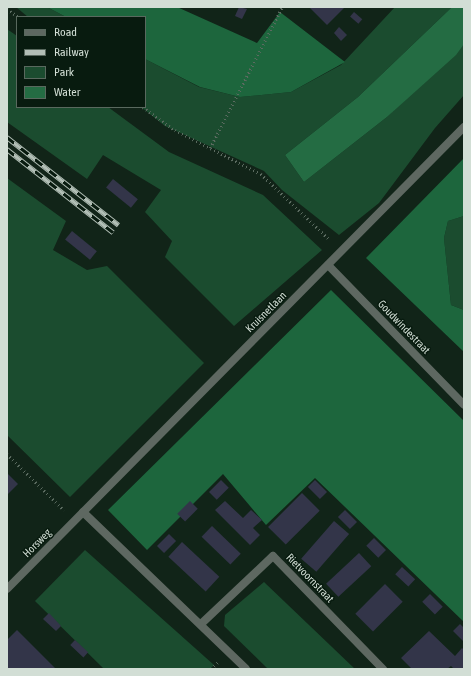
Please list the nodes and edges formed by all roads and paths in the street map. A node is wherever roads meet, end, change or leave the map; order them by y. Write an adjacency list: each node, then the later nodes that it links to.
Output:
1 (282, 7): 6 (path)
2 (7, 9): 3 (path)
3 (18, 16)
4 (144, 108): 6 (path)
5 (464, 127): 7 (street, Kruisnetlaan)
6 (210, 148): 7 (path)
7 (341, 252): 8 (street, Kruisnetlaan)
8 (328, 265): 9 (street, Goudwindestraat); 11 (street, Kruisnetlaan)
9 (464, 405)
10 (7, 454): 12 (path)
11 (83, 512): 12 (street, Horsweg); 14 (street)
12 (75, 520): 13 (street, Horsweg)
13 (7, 589)
14 (201, 624): 15 (street); 16 (street, Rietvoornstraat)
15 (246, 669)
16 (383, 669)

